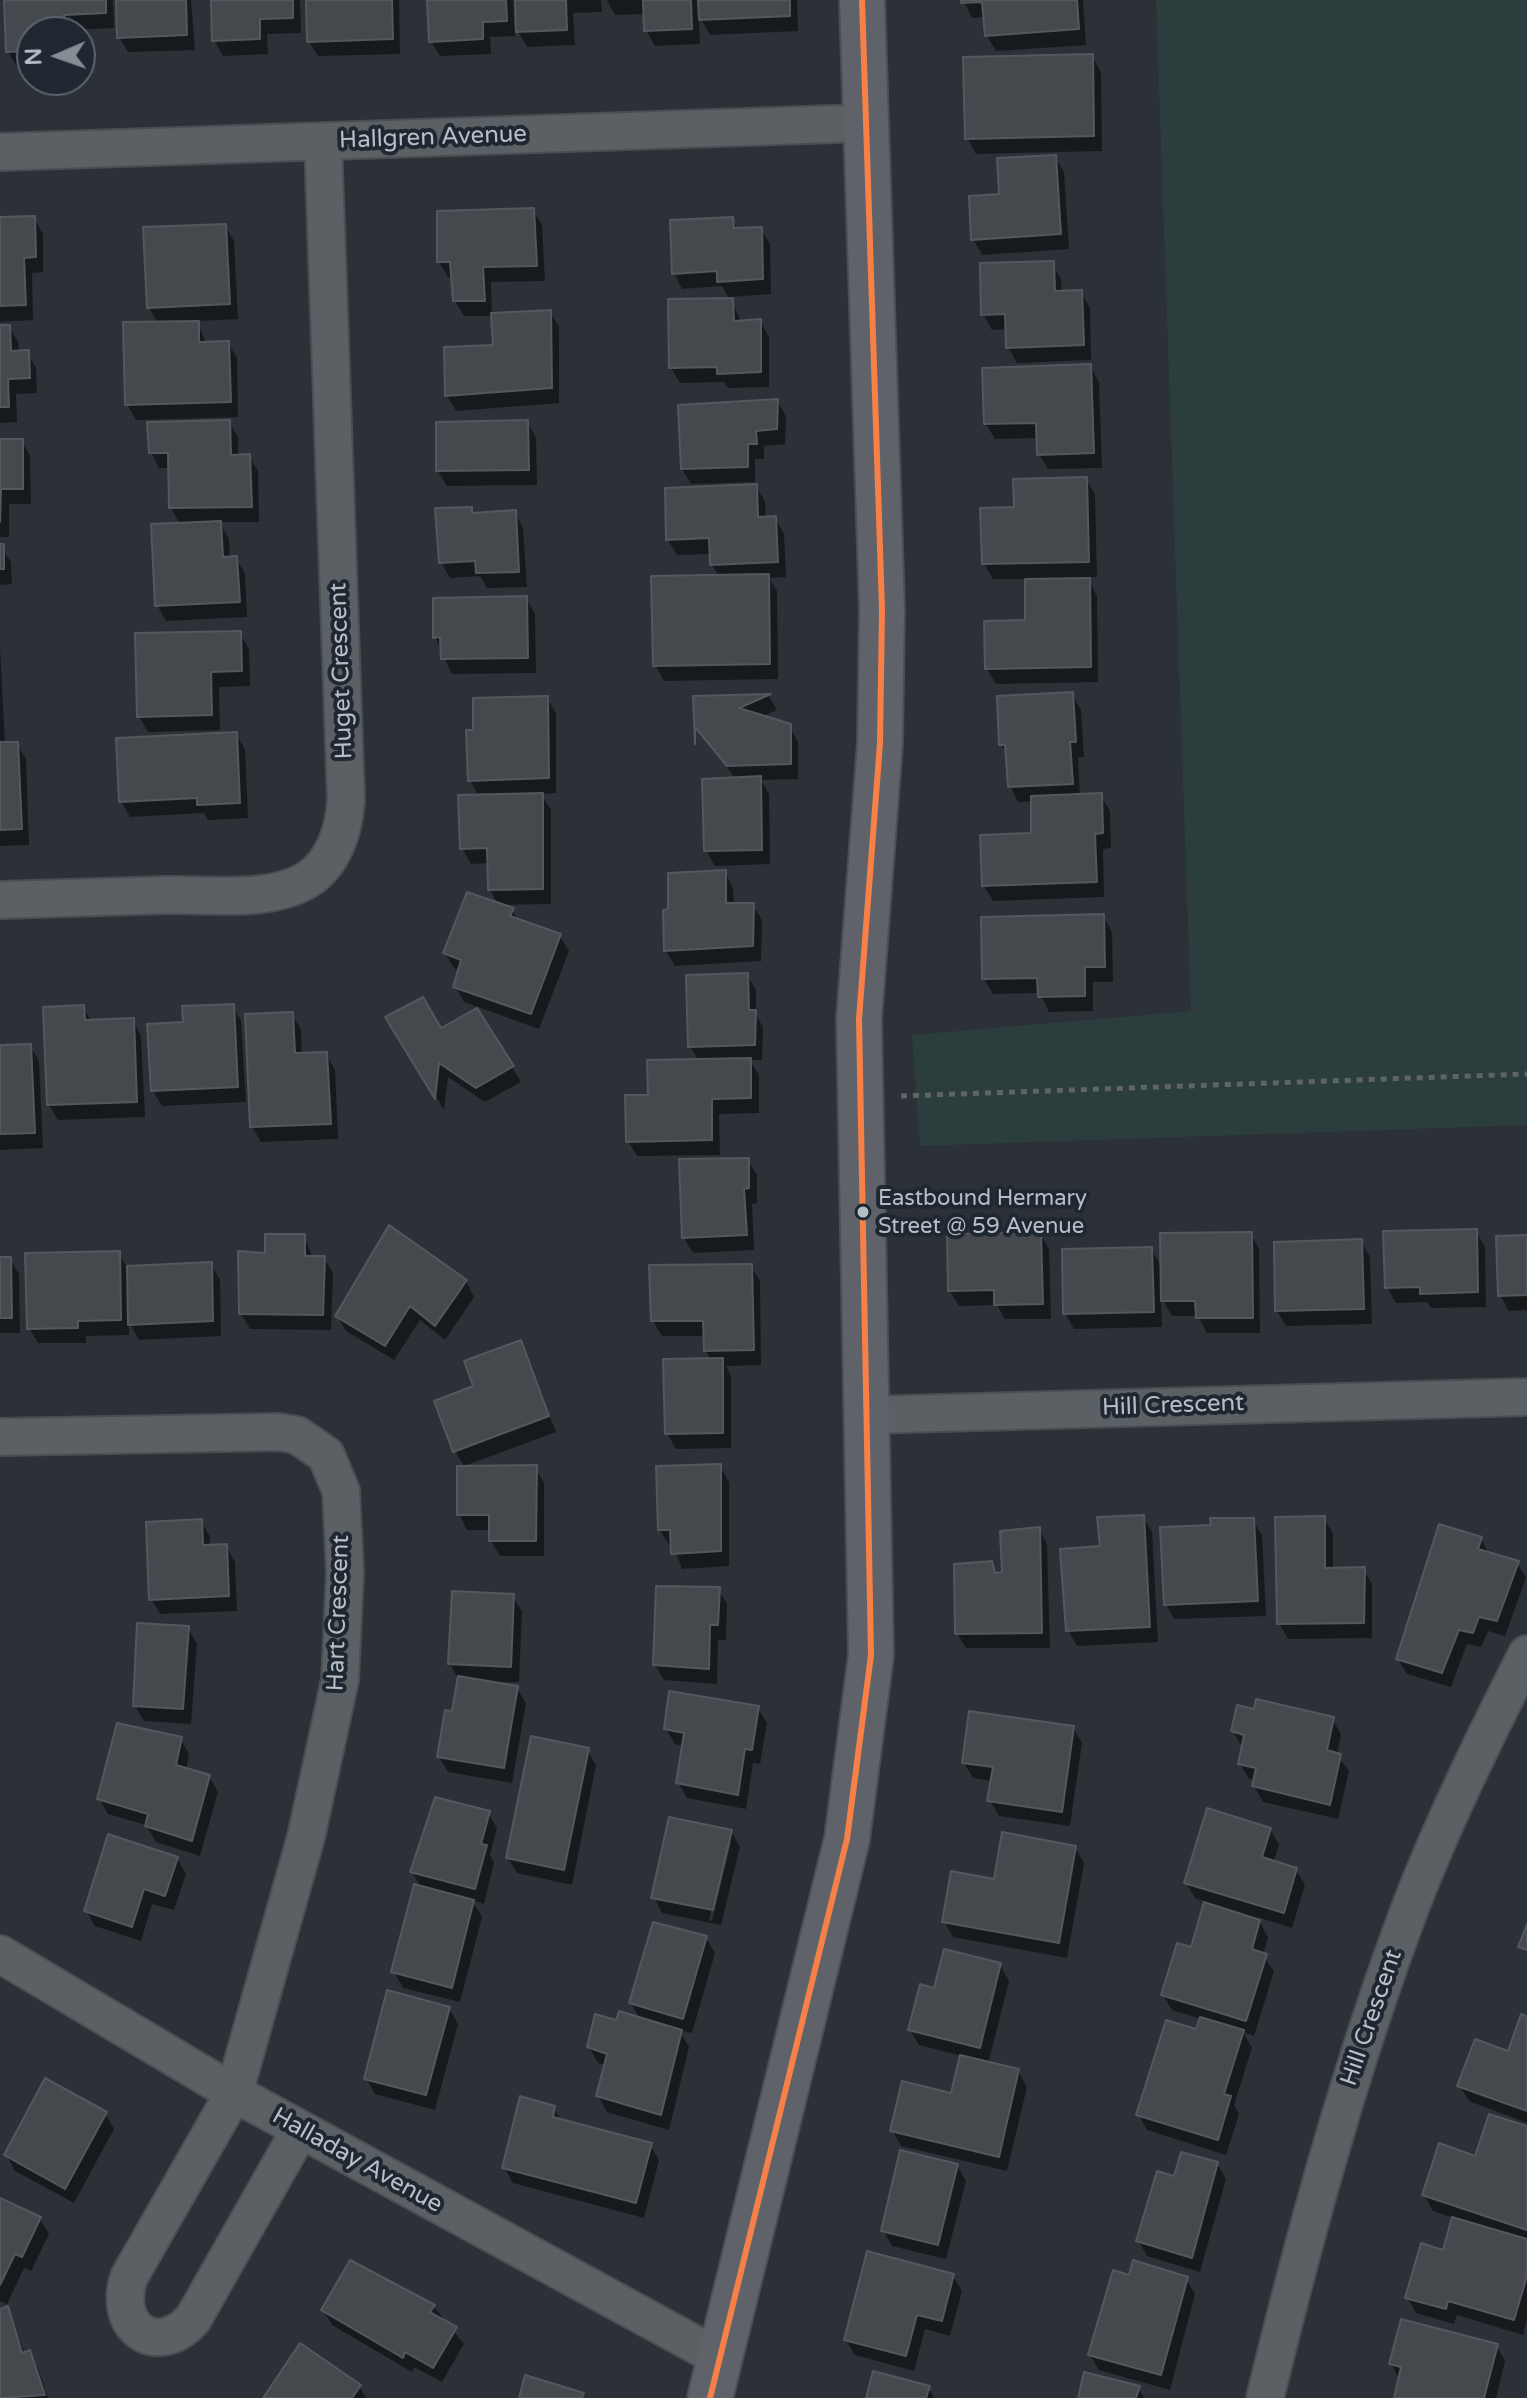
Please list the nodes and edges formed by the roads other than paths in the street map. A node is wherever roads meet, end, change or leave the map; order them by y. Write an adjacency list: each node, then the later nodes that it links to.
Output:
1 (862, 0): 2 (street)
2 (865, 123): 3 (street, Hallgren Avenue); 7 (street)
3 (323, 141): 4 (street, Hallgren Avenue); 5 (street, Huget Crescent)
4 (0, 152)
5 (0, 900)
6 (1527, 1397): 7 (street, Hill Crescent)
7 (867, 1415): 13 (street)
8 (0, 1437): 11 (street, Hart Crescent)
9 (1527, 1654): 14 (street, Hill Crescent)
10 (0, 1954): 11 (street, Halladay Avenue)
11 (234, 2093): 12 (street, Halladay Avenue); 12 (street, Hart Crescent)
12 (300, 2130): 13 (street, Halladay Avenue)
13 (715, 2378)
14 (1265, 2398)

